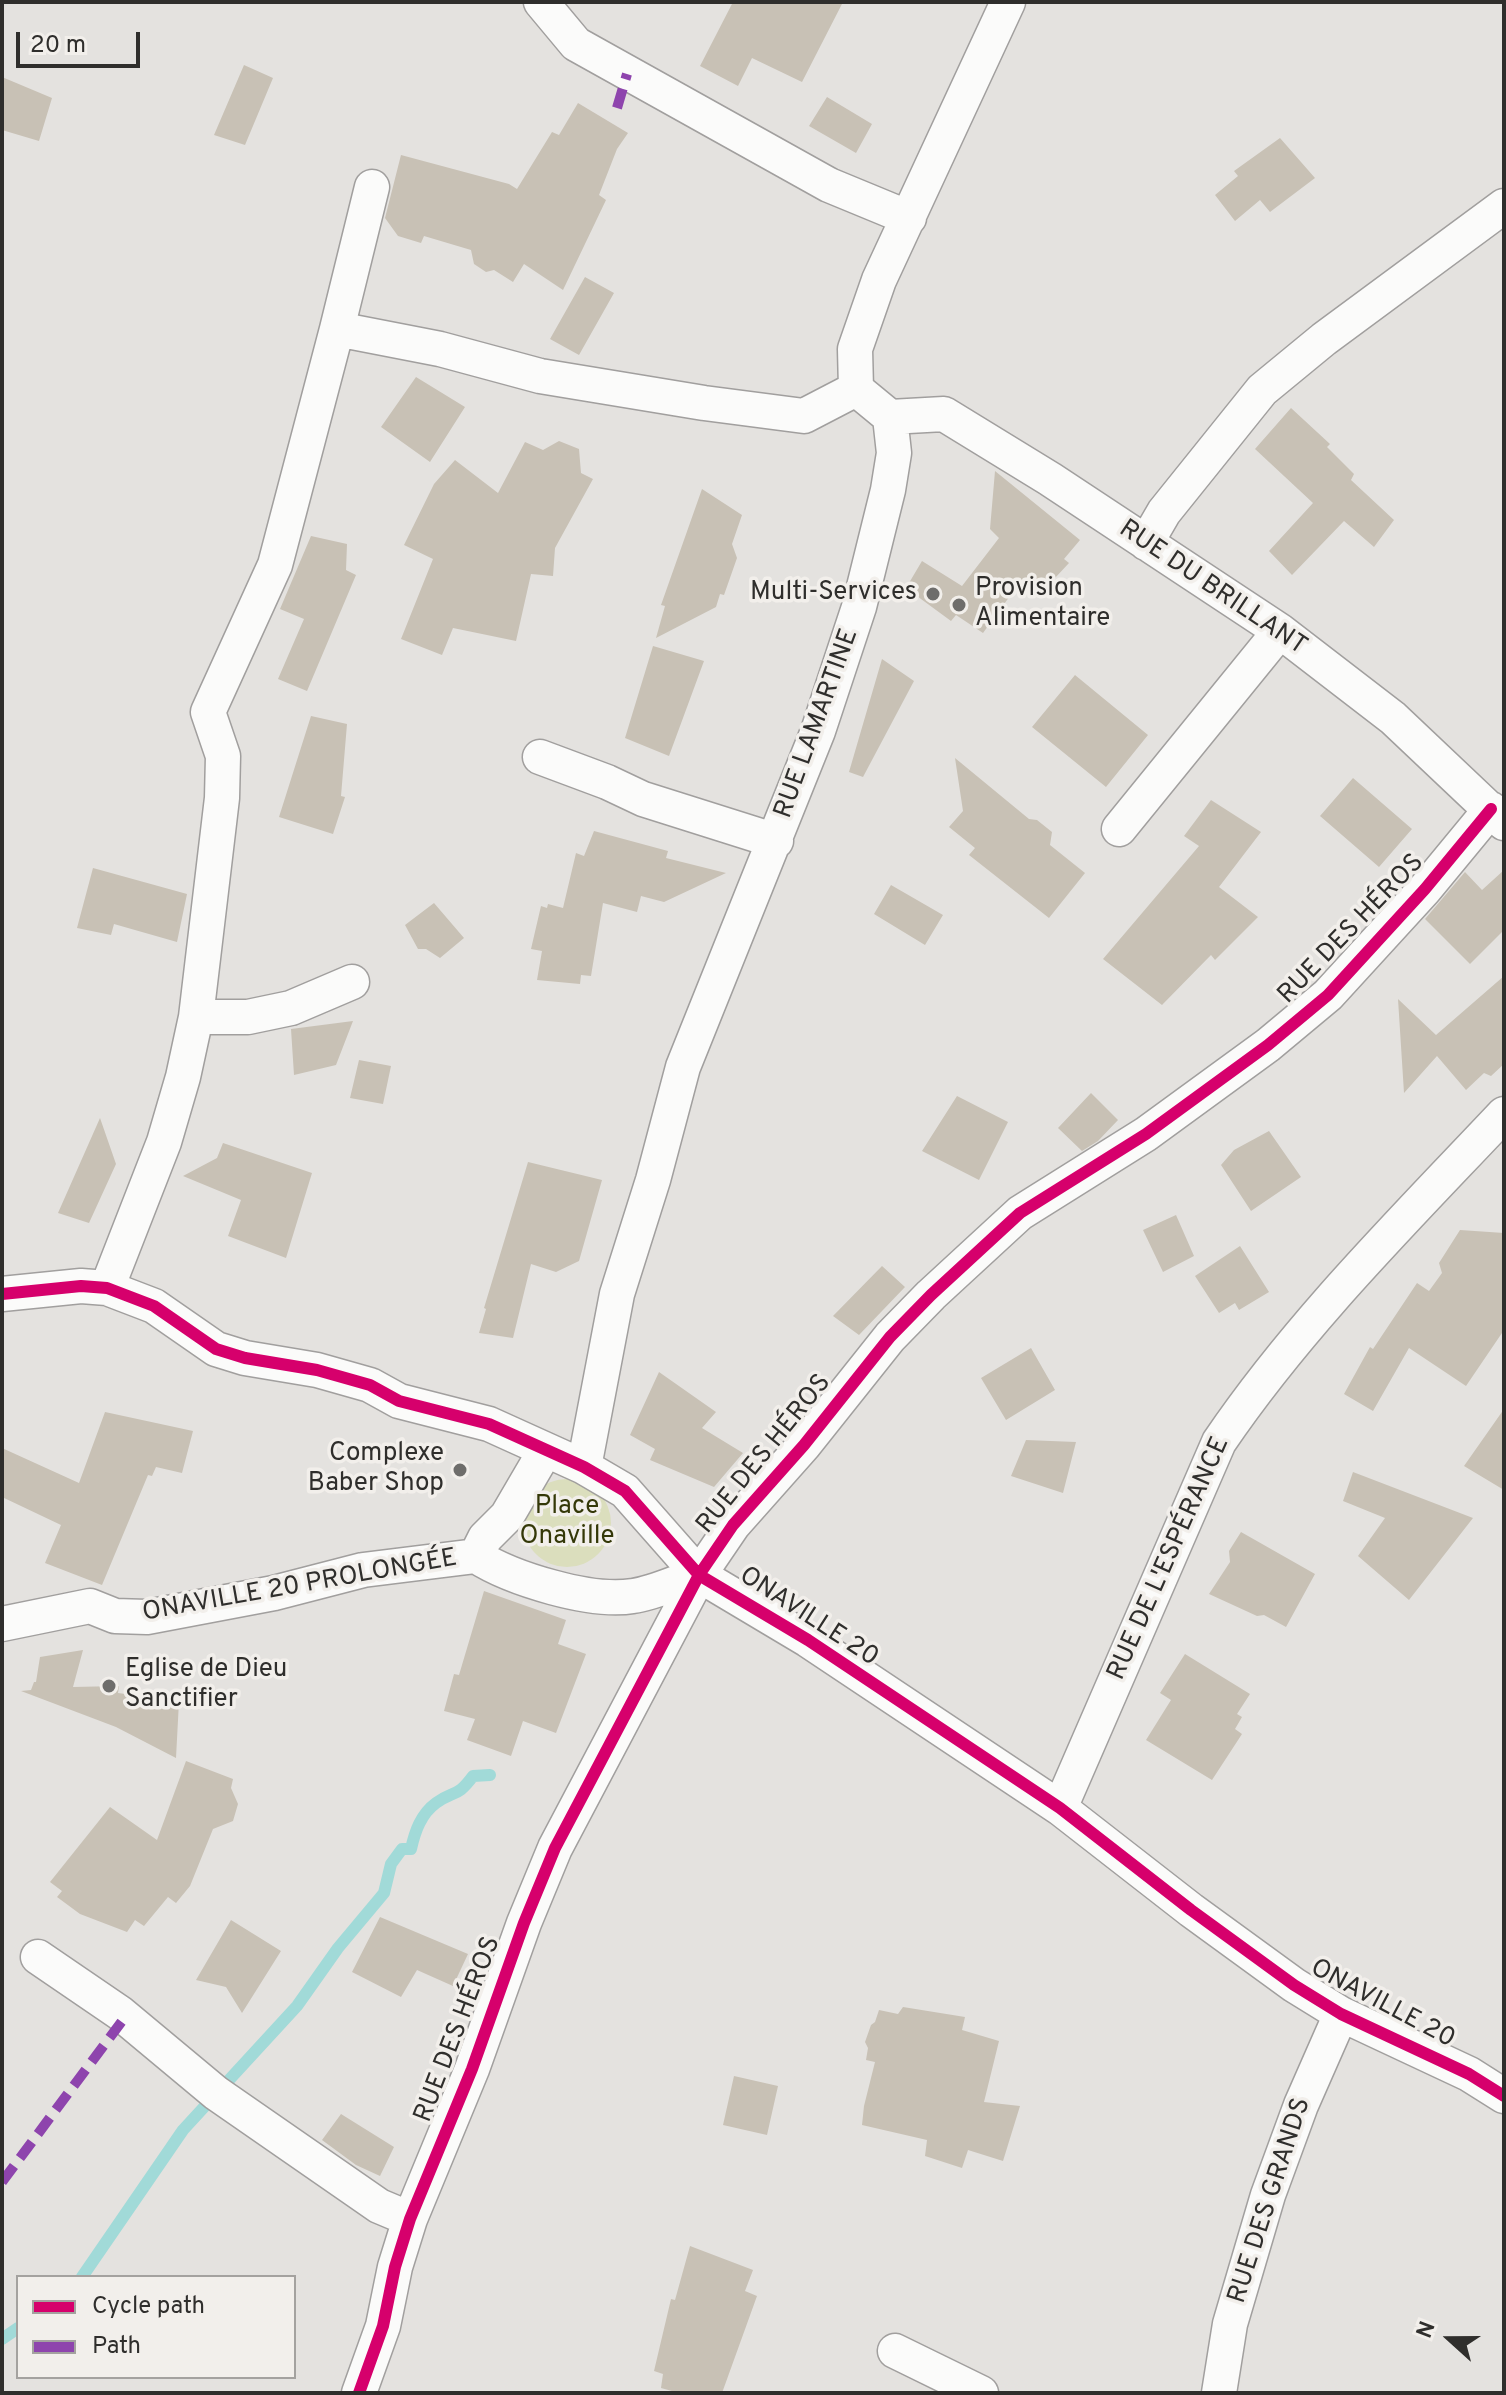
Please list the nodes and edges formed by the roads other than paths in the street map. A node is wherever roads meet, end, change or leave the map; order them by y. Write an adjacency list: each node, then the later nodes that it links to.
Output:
1 (541, 2): 5 (street)
2 (1008, 2): 5 (street)
3 (372, 187): 6 (street)
4 (1504, 206): 9 (street)
5 (909, 218): 7 (street)
6 (337, 329): 7 (street); 16 (street)
7 (856, 389): 8 (street)
8 (890, 417): 9 (street, RUE DU BRILLANT); 14 (street, RUE LAMARTINE)
9 (1146, 543): 10 (street, RUE DU BRILLANT)
10 (1280, 631): 12 (street, RUE DU BRILLANT); 13 (street)
11 (540, 757): 14 (street)
12 (1497, 816): 23 (street, RUE DES HÉROS)
13 (1119, 829)
14 (776, 841): 21 (street, RUE LAMARTINE)
15 (352, 982): 16 (street)
16 (196, 1017): 18 (street)
17 (1504, 1114): 25 (street, RUE DE L'ESPÉRANCE)
18 (107, 1288): 19 (street, ONAVILLE 20); 20 (street, ONAVILLE 20)
19 (2, 1294)
20 (545, 1451): 21 (street, ONAVILLE 20); 22 (street, ONAVILLE 20 PROLONGÉE)
21 (584, 1467): 23 (street, ONAVILLE 20)
22 (476, 1556): 23 (street); 24 (street, ONAVILLE 20 PROLONGÉE)
23 (699, 1575): 25 (street, ONAVILLE 20); 29 (street, RUE DES HÉROS)
24 (2, 1624)
25 (1060, 1808): 27 (street, ONAVILLE 20)
26 (38, 1957): 29 (street)
27 (1341, 2014): 28 (street, ONAVILLE 20); 33 (street, RUE DES GRANDS)
28 (1504, 2096)
29 (410, 2219): 31 (street, RUE DES HÉROS)
30 (895, 2351): 32 (street)
31 (359, 2393)
32 (981, 2393)
33 (1219, 2393)

